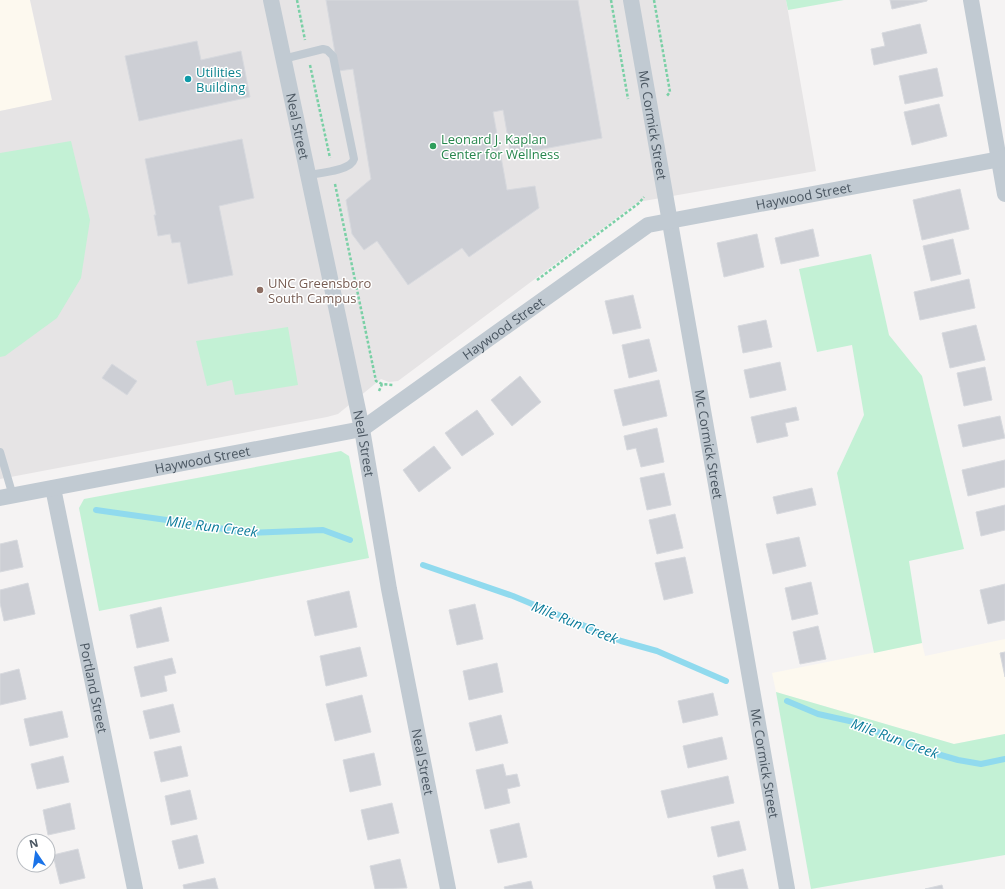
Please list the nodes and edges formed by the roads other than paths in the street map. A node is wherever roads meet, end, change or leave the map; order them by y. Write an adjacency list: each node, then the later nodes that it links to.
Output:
1 (271, 0): 4 (street, Neal Street)
2 (631, 0): 8 (street, Mc Cormick Street)
3 (971, 0): 5 (street)
4 (283, 59): 6 (street, Neal Street); 6 (lane)
5 (1002, 159): 7 (street); 8 (street, Haywood Street)
6 (308, 175): 9 (street, Neal Street)
7 (1005, 194)
8 (670, 221): 9 (street, Haywood Street); 15 (street, Mc Cormick Street)
9 (362, 429): 11 (street, Haywood Street); 14 (street, Neal Street)
10 (0, 452): 12 (lane)
11 (53, 488): 12 (street, Haywood Street); 13 (street, Portland Street)
12 (6, 497)
13 (135, 889)
14 (448, 889)
15 (787, 889)

